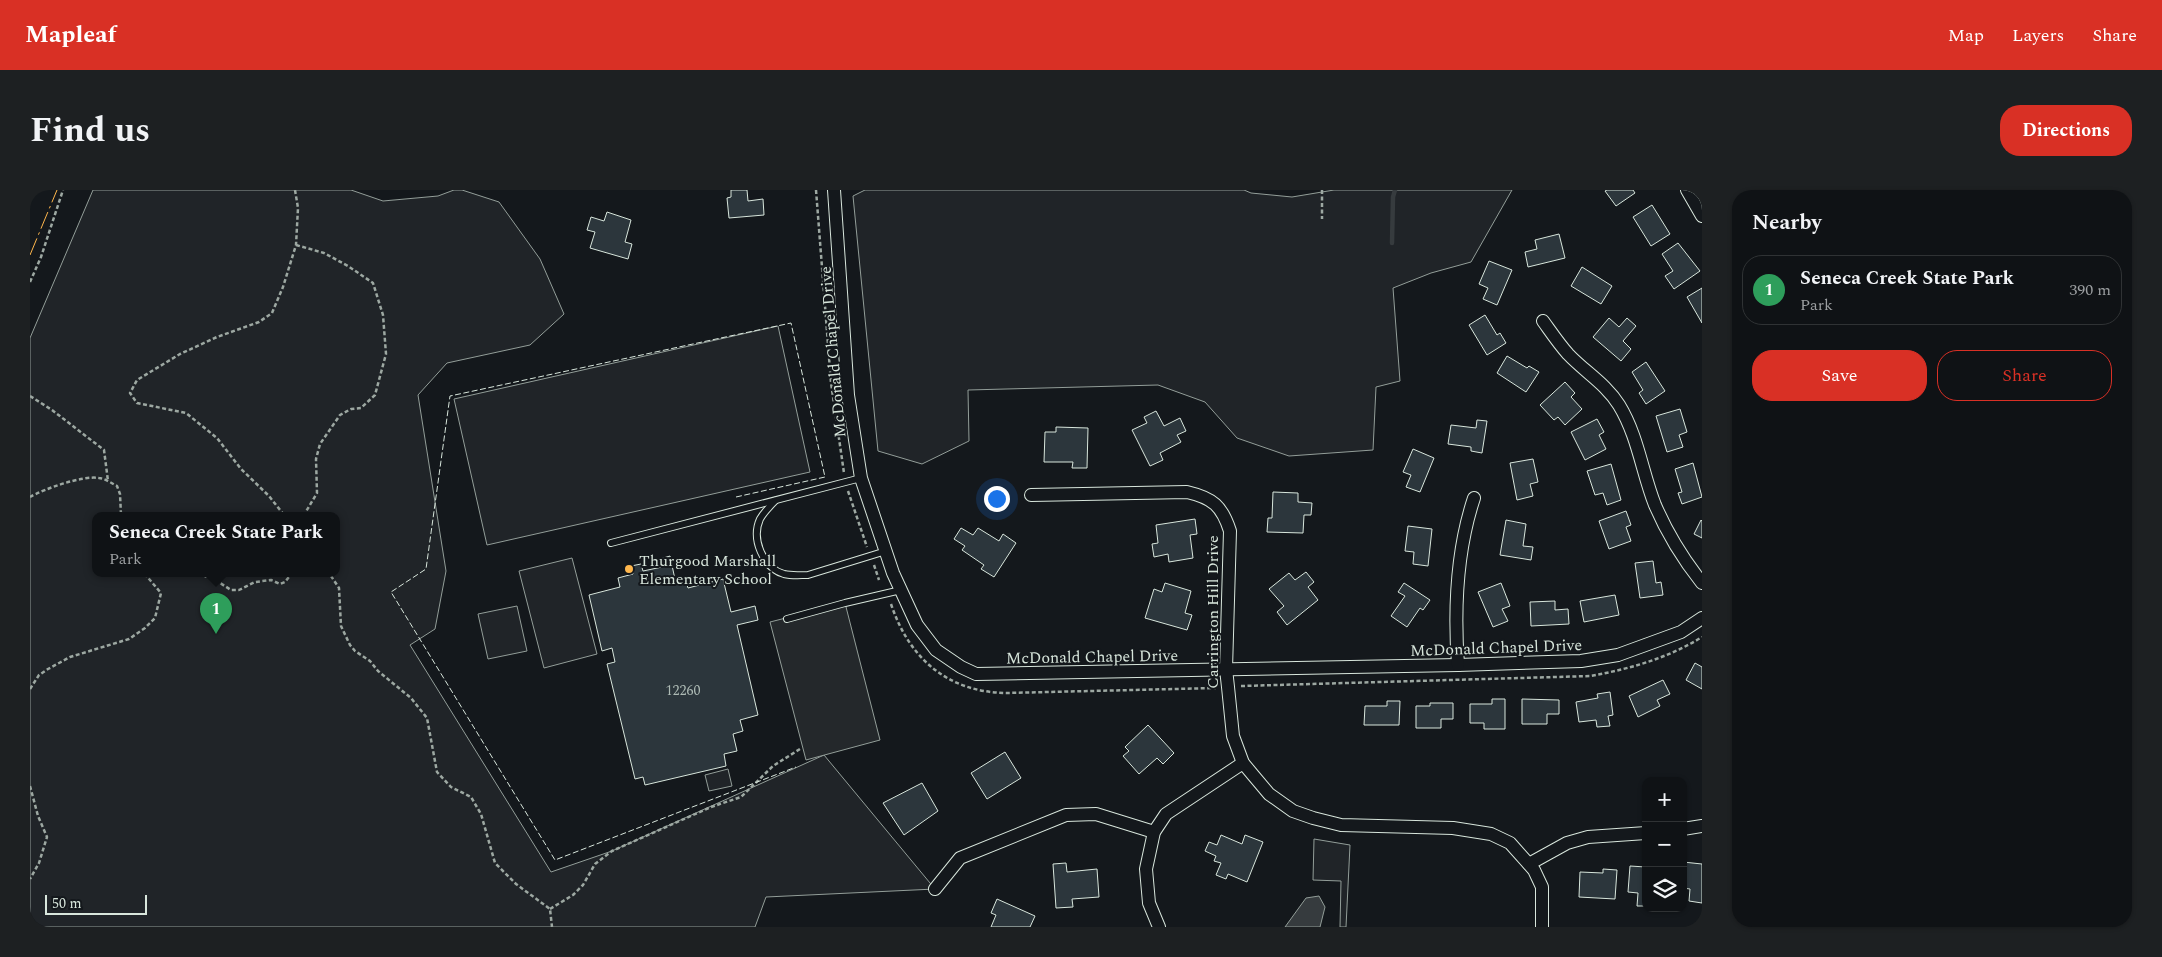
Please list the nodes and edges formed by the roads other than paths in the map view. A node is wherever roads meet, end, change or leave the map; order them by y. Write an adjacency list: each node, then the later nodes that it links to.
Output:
1 (834, 190): 5 (street, McDonald Chapel Drive)
2 (1688, 190): 3 (street)
3 (1702, 216)
4 (1543, 321): 11 (street)
5 (861, 478): 8 (lane); 10 (street, McDonald Chapel Drive)
6 (1031, 495): 16 (street, Carrington Hill Drive)
7 (1474, 498): 15 (street)
8 (776, 500): 9 (lane); 10 (lane)
9 (611, 543)
10 (886, 551): 12 (street, McDonald Chapel Drive)
11 (1702, 583)
12 (901, 590): 14 (lane); 16 (street, McDonald Chapel Drive)
13 (1702, 618): 15 (street, McDonald Chapel Drive)
14 (787, 619)
15 (1458, 665): 16 (street, McDonald Chapel Drive)
16 (1226, 669): 17 (street, Carrington Hill Drive)
17 (1243, 762): 20 (street); 22 (street, Carrington Hill Drive)
18 (1702, 826): 19 (street)
19 (1687, 828)
20 (1154, 832): 23 (street); 24 (street)
21 (1642, 833): 22 (street)
22 (1529, 864): 25 (street, Carrington Hill Drive)
23 (935, 889)
24 (1159, 927)
25 (1542, 927)

